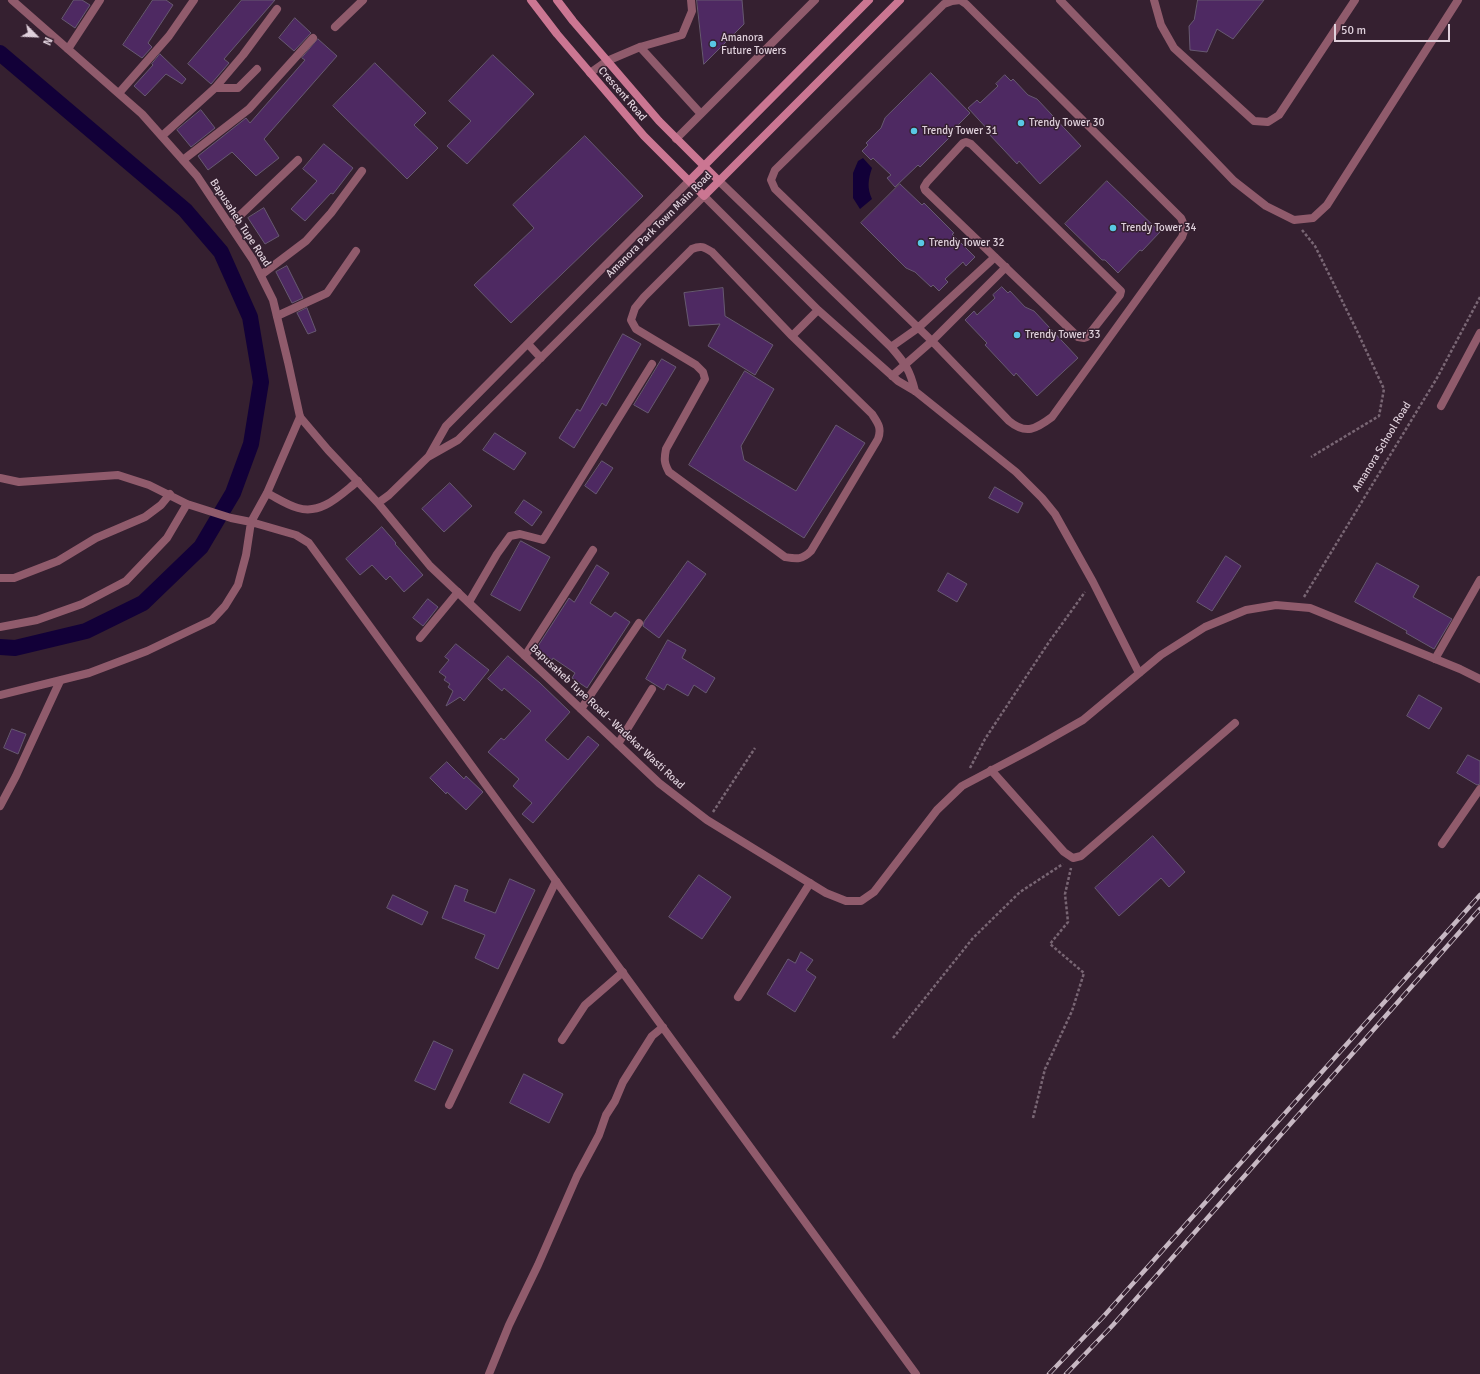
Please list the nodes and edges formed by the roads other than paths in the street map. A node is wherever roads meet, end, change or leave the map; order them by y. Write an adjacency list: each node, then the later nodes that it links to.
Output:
1 (100, 0): 19 (street)
2 (194, 0): 24 (street)
3 (363, 0): 16 (street)
4 (531, 0): 22 (main road, Crescent Road)
5 (557, 0): 20 (main road, Crescent Road)
6 (691, 0): 18 (street)
7 (815, 0): 25 (street)
8 (869, 0): 30 (main road, Amanora Park Town Main Road)
9 (900, 0): 33 (main road, Amanora Park Town Main Road)
10 (1060, 0): 13 (street)
11 (1154, 0): 12 (street)
12 (1355, 0)
13 (1458, 0)
14 (16, 1): 19 (street, Bapusaheb Tupe Road)
15 (277, 8): 23 (street)
16 (335, 27)
17 (313, 38): 28 (street)
18 (640, 46): 20 (street); 25 (street)
19 (68, 49): 24 (street, Bapusaheb Tupe Road)
20 (607, 61): 22 (street); 27 (main road, Crescent Road)
21 (257, 69): 23 (street)
22 (590, 73): 32 (main road, Crescent Road)
23 (215, 88): 26 (street)
24 (119, 93): 26 (street, Bapusaheb Tupe Road)
25 (701, 114): 27 (street)
26 (162, 136): 28 (street, Bapusaheb Tupe Road)
27 (676, 139): 30 (main road, Crescent Road)
28 (183, 160): 35 (street, Bapusaheb Tupe Road)
29 (298, 160): 35 (street)
30 (704, 166): 32 (main road, Amanora Park Town Main Road); 33 (main road, Crescent Road)
31 (362, 171): 39 (street)
32 (689, 181): 34 (main road, Crescent Road); 46 (street, Amanora Park Town Main Road)
33 (719, 181): 34 (main road, Amanora Park Town Main Road); 47 (street)
34 (704, 196): 40 (street); 48 (street, Amanora Park Town Main Road)
35 (230, 225): 39 (street, Bapusaheb Tupe Road)
36 (356, 252): 41 (street)
37 (994, 257): 38 (street); 38 (street); 42 (street)
38 (1006, 267): 45 (street)
39 (261, 275): 41 (street, Bapusaheb Tupe Road)
40 (818, 310): 44 (street); 51 (street)
41 (277, 316): 54 (street, Bapusaheb Tupe Road)
42 (918, 328): 45 (street); 45 (street); 47 (street)
43 (1480, 332): 53 (street)
44 (792, 336): 44 (street)
45 (932, 341): 50 (street)
46 (528, 344): 48 (street); 55 (street, Amanora Park Town Main Road)
47 (891, 347): 50 (street)
48 (541, 358): 55 (street, Amanora Park Town Main Road)
49 (652, 364): 67 (street)
50 (906, 364): 51 (street); 52 (street)
51 (892, 376): 52 (street)
52 (915, 390): 73 (street)
53 (1441, 406)
54 (300, 417): 57 (street, Bapusaheb Tupe Road); 58 (street)
55 (428, 457): 60 (street, Amanora Park Town Main Road)
56 (0, 478): 59 (street)
57 (358, 481): 58 (street); 60 (street, Bapusaheb Tupe Road)
58 (267, 493): 62 (street)
59 (170, 494): 61 (street); 64 (street)
60 (378, 503): 66 (street, Bapusaheb Tupe Road - Wadekar Wasti Road)
61 (187, 504): 62 (street); 69 (street)
62 (251, 522): 75 (street); 85 (street)
63 (593, 550): 71 (street)
64 (0, 578)
65 (1480, 580): 72 (street)
66 (458, 592): 67 (street, Bapusaheb Tupe Road - Wadekar Wasti Road); 70 (street)
67 (469, 602): 71 (street, Bapusaheb Tupe Road - Wadekar Wasti Road)
68 (638, 623): 78 (street)
69 (0, 627)
70 (420, 638)
71 (525, 656): 78 (street, Bapusaheb Tupe Road - Wadekar Wasti Road)
72 (1435, 659): 73 (street, Bapusaheb Tupe Road - Wadekar Wasti Road); 74 (street, Bapusaheb Tupe Road - Wadekar Wasti Road)
73 (1139, 673): 81 (street, Bapusaheb Tupe Road - Wadekar Wasti Road)
74 (1480, 678)
75 (60, 681): 77 (street); 83 (street)
76 (652, 689): 80 (street)
77 (0, 696)
78 (581, 708): 80 (street, Bapusaheb Tupe Road - Wadekar Wasti Road)
79 (1235, 723): 81 (street)
80 (618, 744): 86 (street, Bapusaheb Tupe Road - Wadekar Wasti Road)
81 (991, 770): 86 (street, Bapusaheb Tupe Road - Wadekar Wasti Road)
82 (1480, 789): 84 (street)
83 (0, 806)
84 (1442, 844)
85 (556, 881): 87 (street); 91 (street)
86 (810, 883): 88 (street)
87 (623, 972): 89 (street); 90 (street)
88 (738, 997)
89 (663, 1028): 92 (street); 93 (street)
90 (562, 1040)
91 (449, 1106)
92 (490, 1374)
93 (916, 1374)

